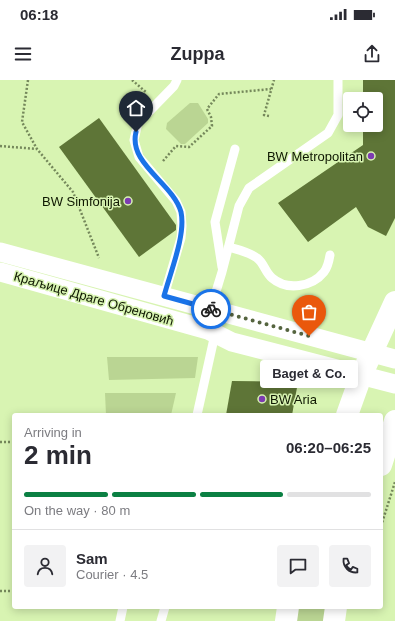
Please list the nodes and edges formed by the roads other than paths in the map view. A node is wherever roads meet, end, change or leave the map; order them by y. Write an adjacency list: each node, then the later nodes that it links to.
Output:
1 (177, 80): 9 (lane)
2 (338, 80): 4 (lane)
3 (235, 149): 8 (lane)
4 (229, 247): 6 (lane); 8 (lane)
5 (0, 252): 9 (street, Краљице Драге Обреновић)
6 (330, 255)
7 (0, 272): 12 (street, Краљице Драге Обреновић)
8 (222, 272): 11 (lane)
9 (164, 296): 11 (street, Краљице Драге Обреновић)
10 (395, 302): 13 (main road)
11 (211, 308): 13 (street, Краљице Драге Обреновић)
12 (215, 334): 15 (street, Краљице Драге Обреновић); 17 (lane)
13 (372, 353): 14 (street, Краљице Драге Обреновић); 15 (main road)
14 (395, 359)
15 (361, 376): 16 (street, Краљице Драге Обреновић); 18 (main road)
16 (395, 384)
17 (197, 413)
18 (348, 413)
19 (395, 421): 20 (main road)
20 (383, 459)
21 (123, 609): 25 (lane)
22 (164, 609): 26 (lane)
23 (288, 609): 27 (main road)
24 (336, 609): 28 (main road)
25 (120, 621)
26 (161, 621)
27 (286, 621)
28 (334, 621)

